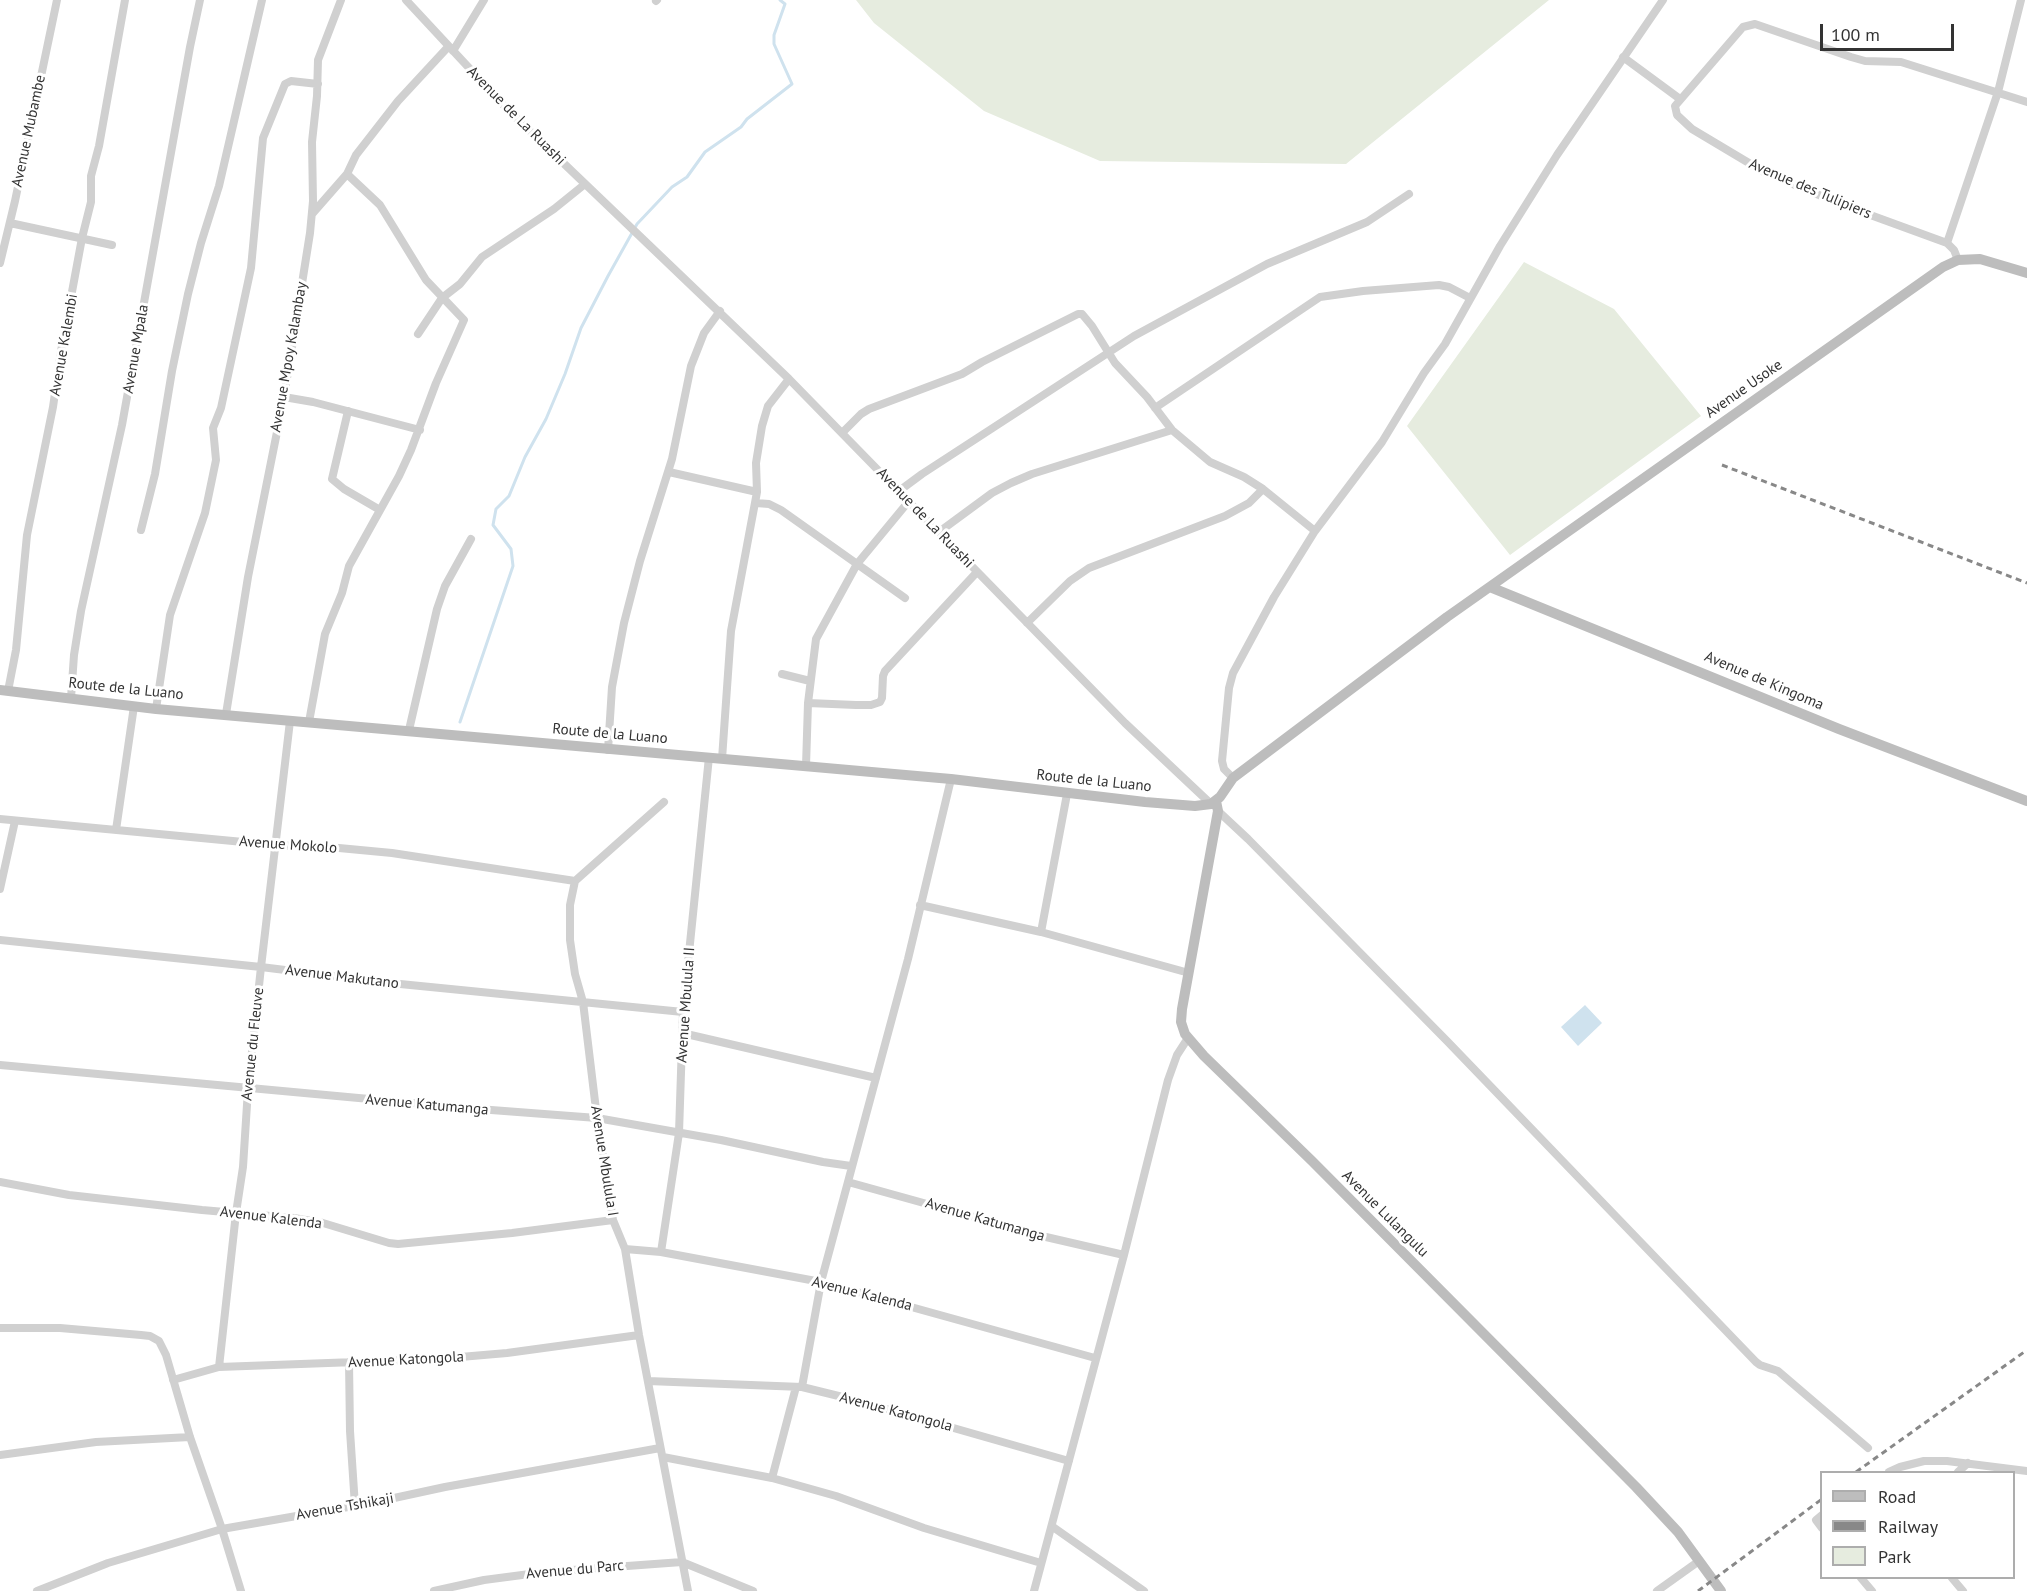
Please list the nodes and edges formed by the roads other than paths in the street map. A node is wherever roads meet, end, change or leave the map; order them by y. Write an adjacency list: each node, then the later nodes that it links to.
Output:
1 (57, 0): 20 (street, Avenue Mubambe)
2 (125, 0): 21 (street, Avenue Kalembi)
3 (200, 0): 58 (street, Avenue Mpala)
4 (261, 0): 46 (street)
5 (341, 0): 12 (street, Avenue Mpoy Kalambay)
6 (406, 0): 10 (street, Avenue de La Ruashi)
7 (484, 0): 10 (street)
8 (1663, 0): 11 (street)
9 (2021, 0): 13 (street)
10 (451, 49): 16 (street); 17 (street, Avenue de La Ruashi)
11 (1623, 57): 14 (street); 28 (street)
12 (318, 84): 19 (street, Avenue Mpoy Kalambay); 61 (street)
13 (1998, 92): 14 (street); 15 (street); 22 (street)
14 (1680, 99): 22 (street, Avenue des Tulipiers)
15 (2027, 102)
16 (346, 174): 19 (street); 27 (street)
17 (585, 184): 27 (street); 29 (street, Avenue de La Ruashi)
18 (1409, 194): 31 (street)
19 (311, 215): 33 (street, Avenue Mpoy Kalambay)
20 (10, 223): 21 (street); 25 (street, Avenue Mubambe)
21 (82, 238): 23 (street); 57 (street, Avenue Kalembi)
22 (1947, 243): 24 (street)
23 (112, 245)
24 (1958, 260): 26 (street); 52 (street, Avenue Usoke)
25 (0, 262)
26 (2027, 273)
27 (442, 298): 30 (street); 36 (street)
28 (1470, 298): 34 (street); 47 (street)
29 (720, 311): 32 (street, Avenue de La Ruashi); 39 (street)
30 (418, 334)
31 (1109, 352): 34 (street); 38 (street); 41 (street)
32 (789, 379): 38 (street, Avenue de La Ruashi); 42 (street)
33 (284, 397): 35 (street); 62 (street, Avenue Mpoy Kalambay)
34 (1155, 408): 37 (street)
35 (348, 411): 36 (street); 45 (street)
36 (420, 430): 45 (street)
37 (1173, 430): 40 (street); 48 (street)
38 (842, 433): 41 (street, Avenue de La Ruashi)
39 (669, 472): 42 (street); 66 (street)
40 (1263, 489): 47 (street); 54 (street)
41 (899, 491): 43 (street, Avenue de La Ruashi)
42 (758, 492): 44 (street)
43 (909, 501): 48 (street, Avenue de La Ruashi); 50 (street)
44 (756, 502): 50 (street); 68 (street)
45 (380, 510): 64 (street)
46 (141, 530)
47 (1315, 531): 70 (street)
48 (939, 532): 51 (street, Avenue de La Ruashi)
49 (471, 539): 65 (street)
50 (857, 564): 53 (street); 56 (street)
51 (977, 572): 54 (street, Avenue de La Ruashi); 59 (street)
52 (1490, 586): 70 (street, Avenue Usoke); 73 (street, Avenue de Kingoma)
53 (905, 598)
54 (1027, 623): 75 (street, Avenue de La Ruashi)
55 (782, 674): 56 (street)
56 (810, 681): 59 (street)
57 (4, 691): 58 (street, Route de la Luano)
58 (71, 698): 60 (street, Route de la Luano)
59 (808, 703): 69 (street)
60 (134, 706): 61 (street, Route de la Luano); 78 (street)
61 (156, 709): 62 (street, Route de la Luano)
62 (226, 714): 63 (street, Route de la Luano)
63 (290, 721): 64 (street, Route de la Luano); 79 (street, Avenue du Fleuve)
64 (309, 722): 65 (street, Route de la Luano)
65 (409, 730): 66 (street, Route de la Luano)
66 (608, 750): 67 (street, Route de la Luano)
67 (709, 757): 68 (street, Route de la Luano); 88 (street, Avenue Mbulula II)
68 (722, 759): 69 (street, Route de la Luano)
69 (806, 766): 71 (street, Route de la Luano)
70 (1233, 778): 75 (street, Avenue Usoke)
71 (951, 779): 72 (street, Route de la Luano); 82 (street)
72 (1067, 794): 75 (street, Route de la Luano); 83 (street)
73 (2027, 801)
74 (664, 802): 80 (street)
75 (1215, 805): 86 (street); 115 (street, Avenue de La Ruashi)
76 (0, 819): 77 (street, Avenue Mokolo)
77 (15, 820): 78 (street, Avenue Mokolo); 81 (street)
78 (116, 830): 79 (street, Avenue Mokolo)
79 (275, 845): 80 (street, Avenue Mokolo); 85 (street, Avenue du Fleuve)
80 (575, 881): 87 (street, Avenue Mbulula I)
81 (0, 889)
82 (920, 905): 83 (street); 92 (street)
83 (1041, 932): 86 (street)
84 (0, 940): 85 (street, Avenue Makutano)
85 (261, 967): 87 (street, Avenue Makutano); 93 (street, Avenue du Fleuve)
86 (1189, 973): 90 (street)
87 (583, 1002): 88 (street, Avenue Makutano); 94 (street, Avenue Mbulula I)
88 (683, 1012): 89 (street, Avenue Mbulula II)
89 (682, 1033): 92 (street); 95 (street, Avenue Mbulula II)
90 (1188, 1038): 103 (street); 127 (street, Avenue Lulangulu)
91 (0, 1065): 93 (street, Avenue Katumanga)
92 (876, 1078): 96 (street)
93 (248, 1089): 94 (street, Avenue Katumanga); 99 (street, Avenue du Fleuve)
94 (597, 1118): 95 (street, Avenue Katumanga); 100 (street, Avenue Mbulula I)
95 (679, 1133): 96 (street, Avenue Katumanga); 102 (street, Avenue Mbulula II)
96 (851, 1166): 98 (street)
97 (0, 1182): 99 (street, Avenue Kalenda)
98 (848, 1182): 103 (street, Avenue Katumanga); 104 (street)
99 (236, 1213): 100 (street, Avenue Kalenda); 109 (street, Avenue du Fleuve)
100 (613, 1220): 101 (street, Avenue Mbulula I)
101 (625, 1250): 102 (street, Avenue Kalenda); 106 (street, Avenue Mbulula I)
102 (661, 1252): 104 (street, Avenue Kalenda)
103 (1124, 1255): 107 (street)
104 (821, 1282): 107 (street, Avenue Kalenda); 112 (street)
105 (0, 1328): 110 (street)
106 (639, 1335): 108 (street, Avenue Katongola); 111 (street, Avenue Mbulula I)
107 (1095, 1358): 118 (street)
108 (348, 1362): 109 (street, Avenue Katongola); 124 (street)
109 (219, 1367): 110 (street, Avenue Katongola)
110 (173, 1380): 113 (street)
111 (648, 1381): 112 (street, Avenue Katongola); 114 (street, Avenue Mbulula I)
112 (799, 1387): 118 (street, Avenue Katongola); 123 (street)
113 (190, 1437): 116 (street); 126 (street)
114 (660, 1448): 117 (street, Avenue Mbulula I); 124 (street, Avenue Tshikaji)
115 (1868, 1448)
116 (0, 1455)
117 (663, 1457): 123 (street); 128 (street, Avenue Mbulula I)
118 (1069, 1461): 125 (street)
119 (1968, 1463): 120 (street); 121 (street); 122 (street)
120 (2027, 1470)
121 (1893, 1471)
122 (1960, 1471)
123 (772, 1478): 129 (street)
124 (355, 1506): 126 (street, Avenue Tshikaji)
125 (1053, 1527): 129 (street); 138 (street)
126 (222, 1529): 132 (street, Avenue Tshikaji); 133 (street)
127 (1699, 1561): 139 (street); 140 (street, Avenue Lulangulu)
128 (682, 1562): 134 (street, Avenue du Parc); 135 (street, Avenue Mbulula I); 136 (street)
129 (1041, 1563): 137 (street)
130 (1862, 1579): 141 (street)
131 (1953, 1579): 142 (street)
132 (38, 1591)
133 (241, 1591)
134 (434, 1591)
135 (688, 1591)
136 (753, 1591)
137 (1034, 1591)
138 (1144, 1591)
139 (1657, 1591)
140 (1721, 1591)
141 (1872, 1591)
142 (1963, 1591)

